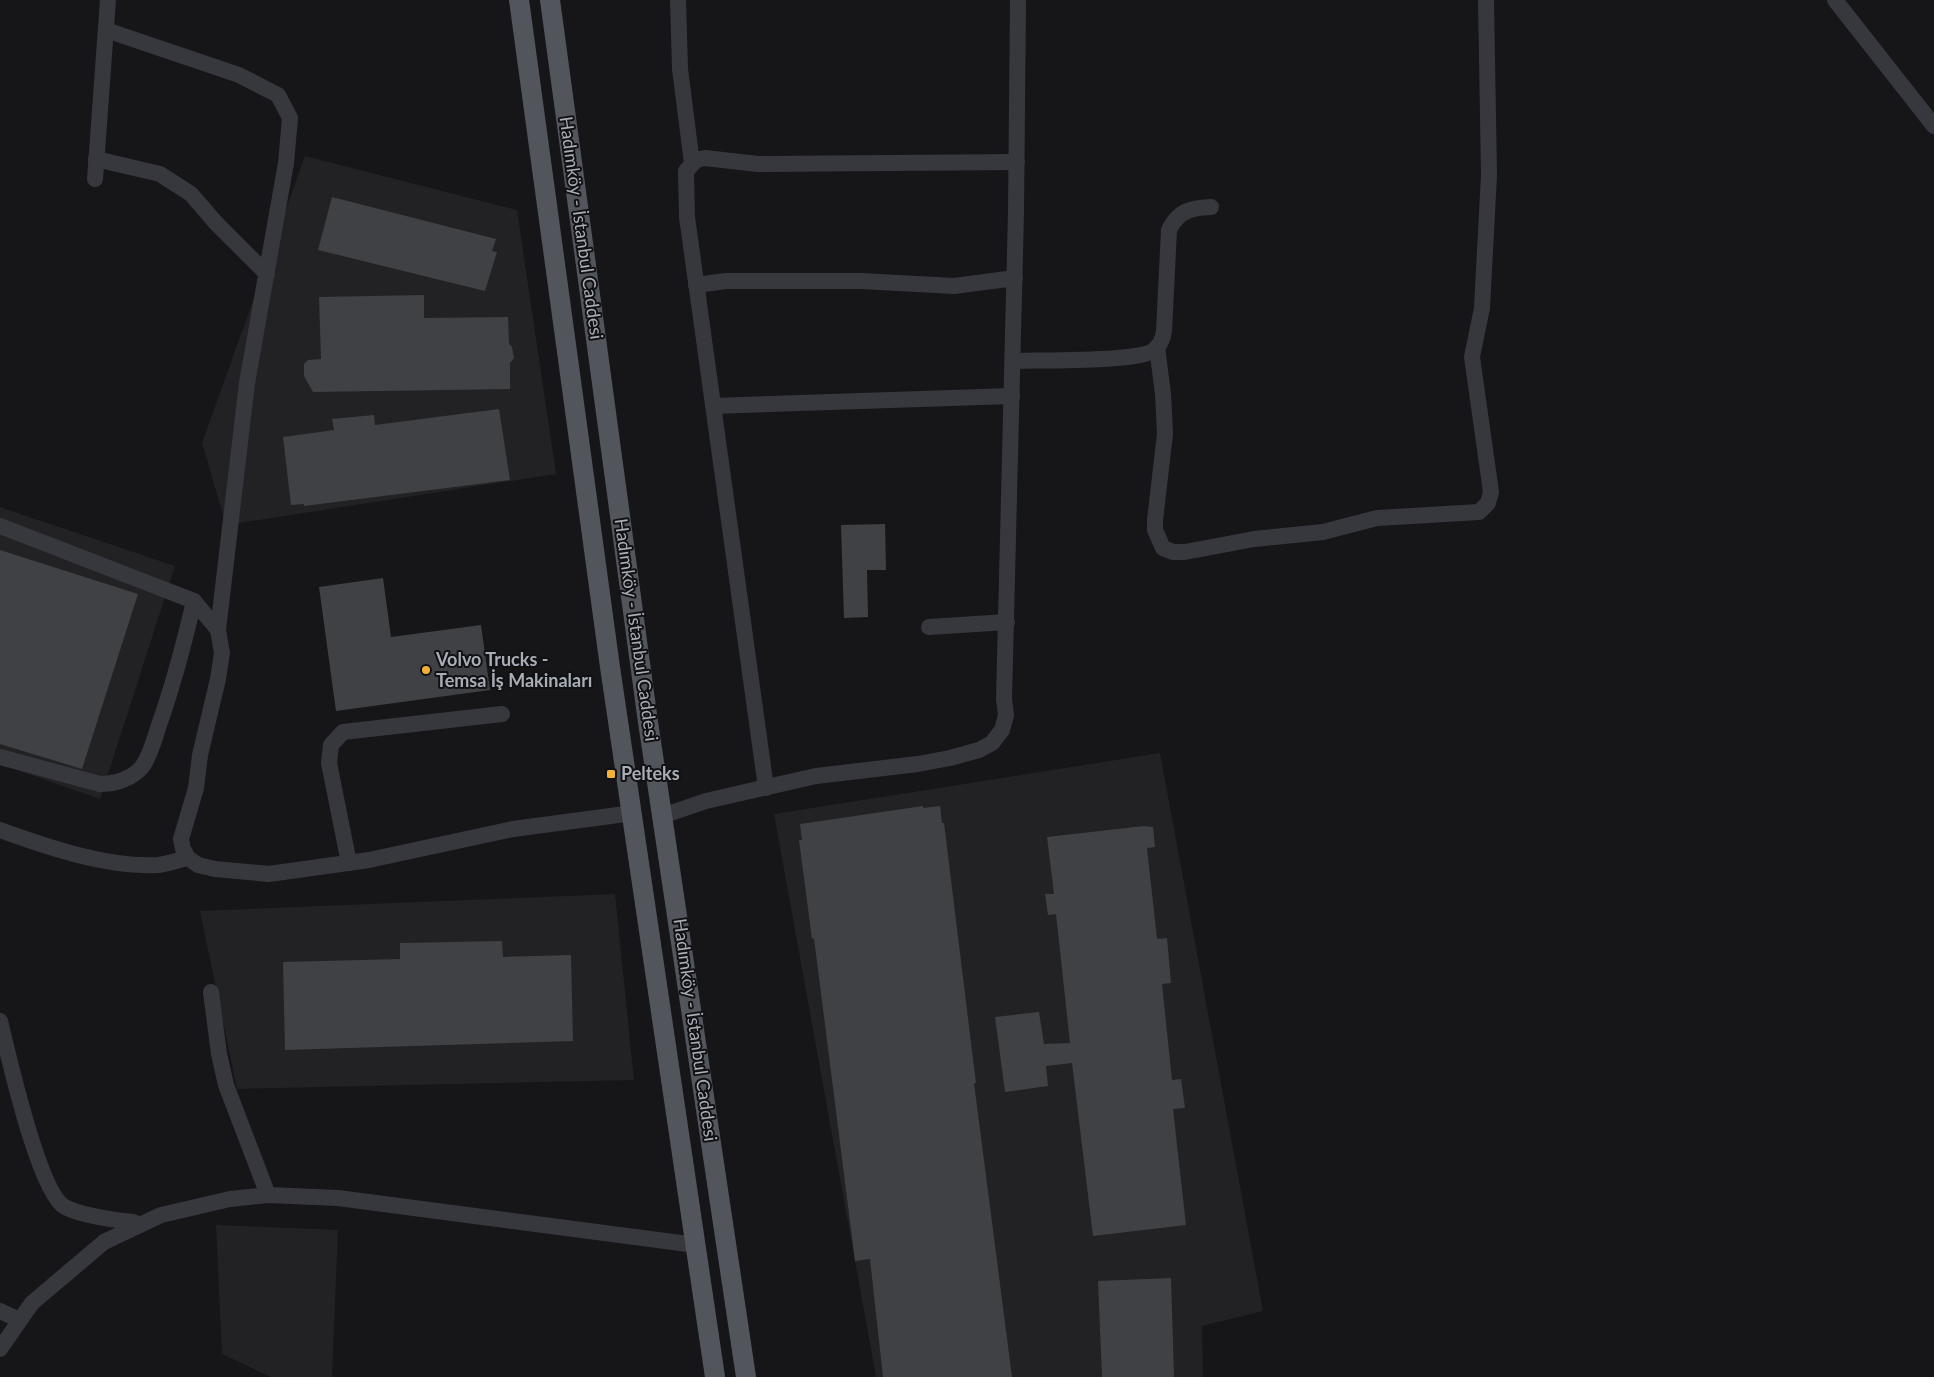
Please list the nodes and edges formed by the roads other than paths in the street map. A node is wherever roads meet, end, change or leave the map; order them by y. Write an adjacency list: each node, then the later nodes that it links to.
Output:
1 (108, 0): 8 (street)
2 (519, 0): 30 (main road, Hadımköy - İstanbul Caddesi)
3 (550, 0): 31 (main road, Hadımköy - İstanbul Caddesi)
4 (678, 0): 12 (street)
5 (1018, 0): 11 (street)
6 (1486, 0): 18 (street)
7 (1835, 0): 9 (street)
8 (106, 30): 10 (street); 15 (street)
9 (1934, 126)
10 (96, 159): 13 (street); 15 (street)
11 (1016, 162): 12 (street); 16 (street)
12 (692, 163): 17 (street)
13 (95, 179)
14 (1211, 207): 18 (street)
15 (266, 274): 26 (street)
16 (1015, 278): 17 (street); 19 (street)
17 (696, 285): 21 (street)
18 (1157, 347): 19 (street)
19 (1013, 361): 20 (street)
20 (1012, 396): 21 (street); 24 (street)
21 (713, 406): 29 (street)
22 (0, 526): 23 (street)
23 (194, 601): 26 (street); 28 (street)
24 (1007, 622): 25 (street); 29 (street)
25 (929, 627)
26 (218, 630): 33 (street)
27 (502, 714): 34 (street)
28 (0, 757)
29 (766, 788): 31 (street)
30 (633, 813): 34 (street); 39 (main road, Hadımköy - İstanbul Caddesi)
31 (662, 816): 44 (main road, Hadımköy - İstanbul Caddesi)
32 (0, 830): 33 (street)
33 (188, 858): 34 (street)
34 (349, 863)
35 (211, 992): 37 (street)
36 (0, 1021): 38 (street)
37 (268, 1195): 38 (street); 39 (street)
38 (140, 1225): 41 (street)
39 (696, 1245): 43 (main road, Hadımköy - İstanbul Caddesi)
40 (0, 1311): 41 (street)
41 (19, 1320): 42 (street)
42 (0, 1349)
43 (715, 1377)
44 (746, 1377)

